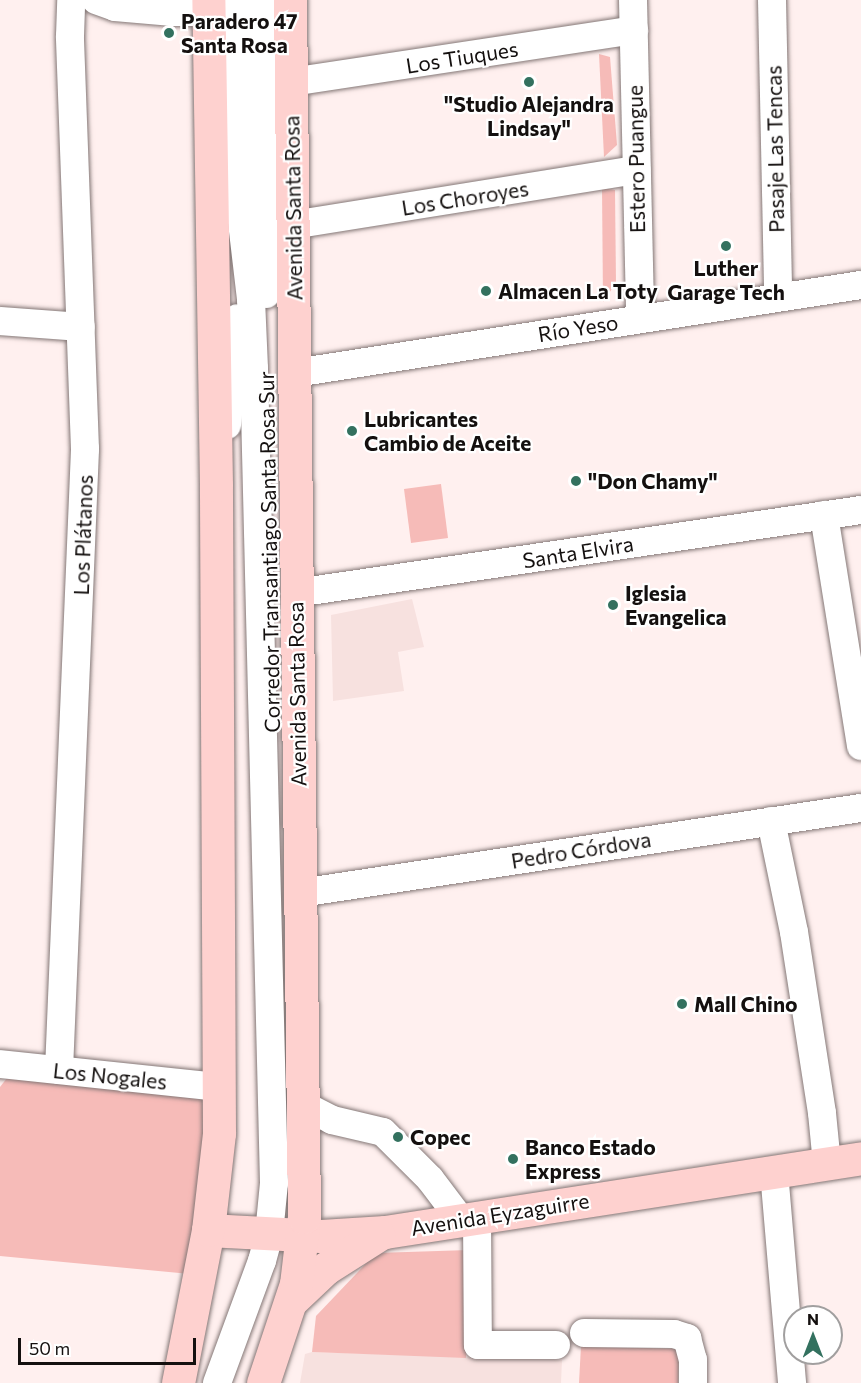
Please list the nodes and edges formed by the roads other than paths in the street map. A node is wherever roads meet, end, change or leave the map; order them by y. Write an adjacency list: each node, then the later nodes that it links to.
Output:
1 (71, 0): 16 (street, Los Plátanos)
2 (96, 0): 6 (street)
3 (290, 0): 8 (main road, Avenida Santa Rosa)
4 (633, 0): 7 (street, Estero Puangue)
5 (772, 0): 13 (street, Pasaje Las Tencas)
6 (234, 3): 11 (street, Corredor Transantiago Santa Rosa Sur); 18 (main road); 36 (street, Corredor Transantiago Santa Rosa Sur)
7 (634, 30): 8 (street, Los Tiuques); 9 (street, Estero Puangue)
8 (291, 82): 10 (main road, Avenida Santa Rosa)
9 (637, 170): 10 (street, Los Choroyes); 14 (street, Estero Puangue)
10 (292, 225): 17 (main road, Avenida Santa Rosa)
11 (243, 238): 18 (street, Corredor Transantiago Santa Rosa Sur); 36 (street, Corredor Transantiago Santa Rosa Sur)
12 (861, 285): 13 (street, Río Yeso)
13 (778, 297): 14 (street, Río Yeso)
14 (640, 318): 17 (street, Río Yeso)
15 (0, 321): 16 (street)
16 (81, 327): 27 (street, Los Plátanos)
17 (295, 373): 21 (main road, Avenida Santa Rosa)
18 (216, 485): 28 (main road)
19 (861, 510): 20 (street, Santa Elvira)
20 (824, 515): 21 (street, Santa Elvira); 22 (street)
21 (296, 593): 25 (main road, Avenida Santa Rosa)
22 (861, 746)
23 (861, 808): 24 (street, Pedro Córdova)
24 (771, 821): 25 (street, Pedro Córdova); 31 (street)
25 (300, 893): 29 (main road, Avenida Santa Rosa)
26 (0, 1064): 27 (street, Los Nogales)
27 (58, 1070): 28 (street, Los Nogales)
28 (220, 1088): 34 (main road)
29 (303, 1105): 33 (street); 36 (main road, Avenida Santa Rosa)
30 (861, 1158): 31 (main road, Avenida Eyzaguirre)
31 (827, 1164): 32 (main road, Avenida Eyzaguirre)
32 (774, 1172): 33 (main road, Avenida Eyzaguirre); 45 (street)
33 (469, 1218): 35 (main road, Avenida Eyzaguirre); 39 (street)
34 (208, 1230): 36 (main road, Avenida Eyzaguirre); 40 (main road)
35 (384, 1232): 36 (main road, Avenida Eyzaguirre); 37 (main road)
36 (284, 1235): 37 (main road, Avenida Santa Rosa); 41 (street, Corredor Transantiago Santa Rosa Sur); 42 (street, Corredor Transantiago Santa Rosa Sur)
37 (291, 1301): 43 (main road, Avenida Santa Rosa)
38 (584, 1333): 44 (street)
39 (556, 1345)
40 (178, 1383)
41 (217, 1383)
42 (233, 1383)
43 (263, 1383)
44 (693, 1383)
45 (792, 1383)

